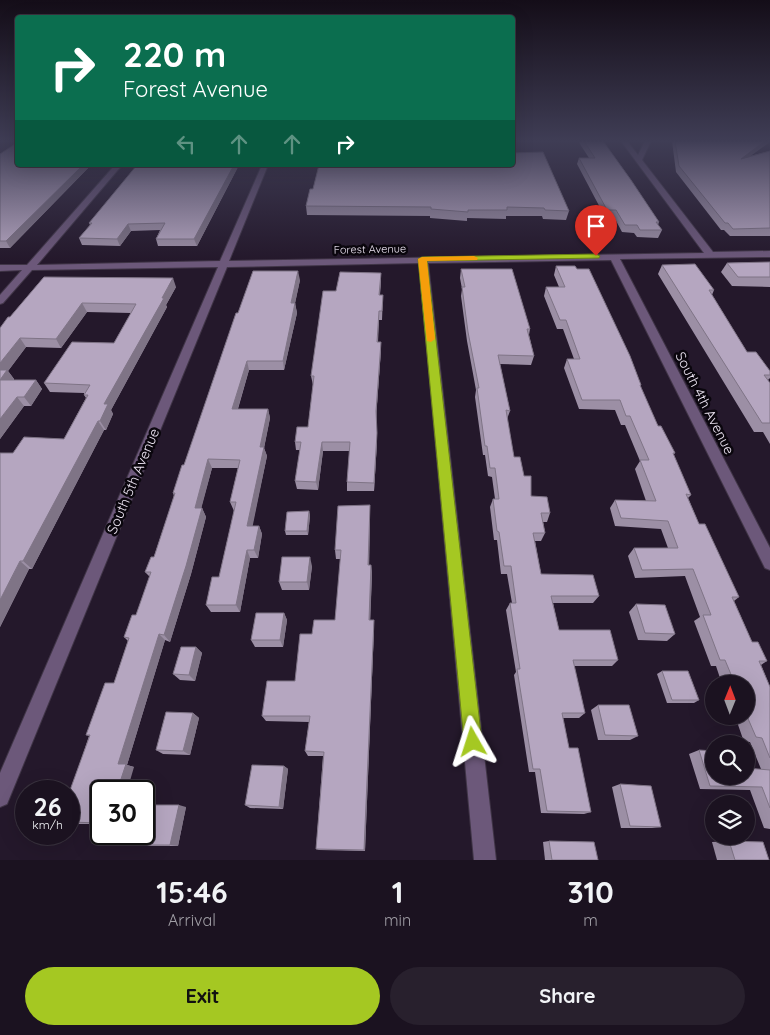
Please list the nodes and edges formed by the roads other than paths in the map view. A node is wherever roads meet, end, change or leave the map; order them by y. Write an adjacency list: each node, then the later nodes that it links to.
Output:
1 (106, 181): 9 (street)
2 (258, 181): 8 (street, South 5th Avenue)
3 (655, 181): 5 (street)
4 (770, 254): 5 (street, Forest Avenue)
5 (710, 255): 6 (street, Forest Avenue)
6 (614, 256): 7 (street, Forest Avenue); 12 (street, South 4th Avenue)
7 (422, 259): 8 (street, Forest Avenue); 14 (street)
8 (225, 262): 9 (street, Forest Avenue); 13 (street, South 5th Avenue)
9 (30, 267): 10 (street, Forest Avenue); 11 (street)
10 (0, 268)
11 (0, 301)
12 (770, 563)
13 (0, 798)
14 (485, 860)

